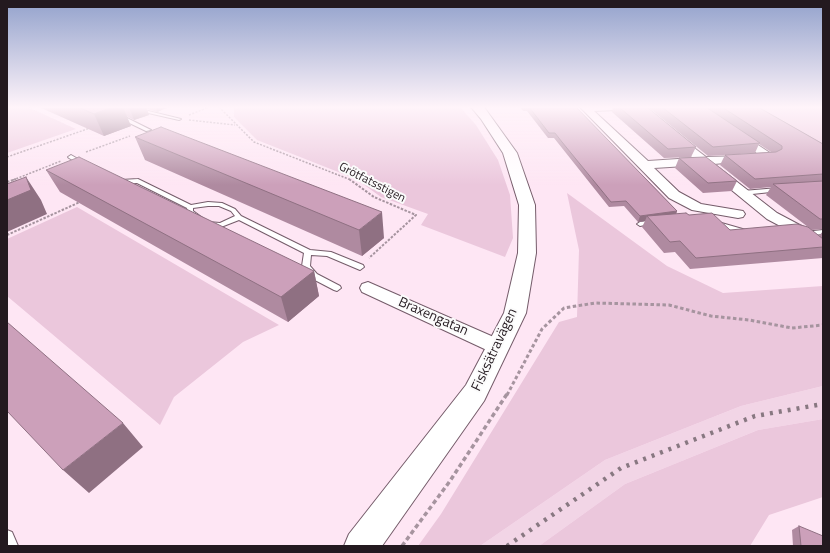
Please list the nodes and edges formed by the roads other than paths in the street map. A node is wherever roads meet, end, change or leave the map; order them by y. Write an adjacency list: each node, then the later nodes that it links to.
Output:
1 (497, 133): 27 (street, Fisksätravägen)
2 (611, 133): 7 (street)
3 (668, 133): 6 (street)
4 (734, 133): 6 (street)
5 (71, 157): 8 (lane)
6 (702, 160): 7 (street); 11 (street)
7 (645, 165): 13 (street)
8 (90, 167)
9 (116, 180): 12 (lane)
10 (786, 190): 11 (lane)
11 (743, 193): 21 (street)
12 (190, 207): 14 (lane); 14 (lane)
13 (738, 214)
14 (239, 217): 23 (lane)
15 (662, 222): 17 (lane)
16 (713, 223): 19 (lane)
17 (640, 224)
18 (782, 230): 21 (lane)
19 (748, 232)
20 (823, 232): 21 (lane)
21 (806, 234): 22 (street)
22 (823, 248)
23 (308, 252): 24 (lane); 25 (lane)
24 (360, 267)
25 (337, 288)
26 (368, 288): 27 (street, Braxengatan)
27 (498, 347): 30 (street, Fisksätravägen)
28 (7, 537): 29 (lane)
29 (11, 546)
30 (361, 546)

